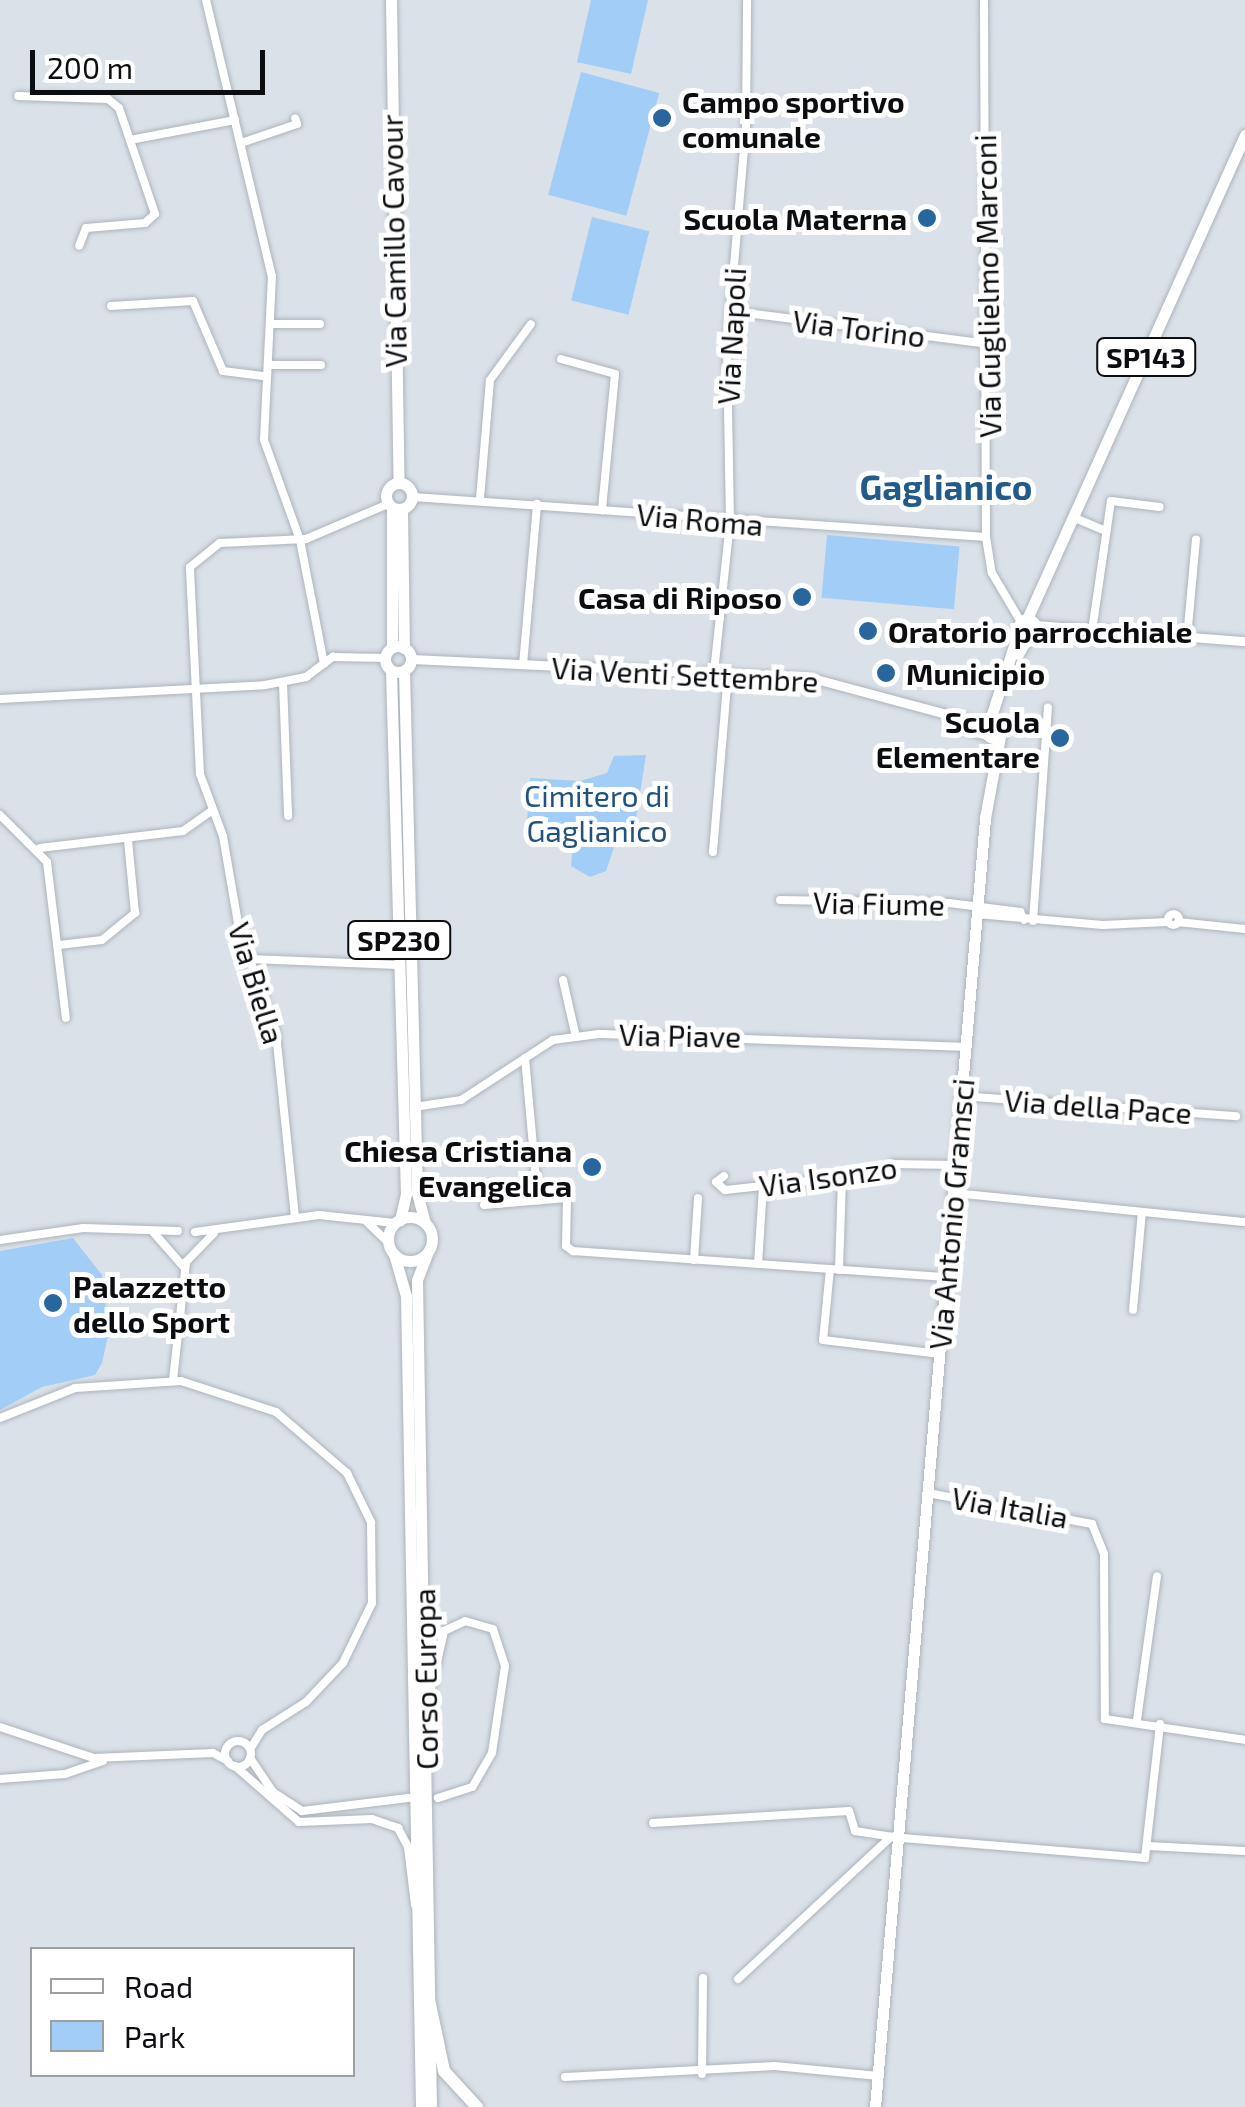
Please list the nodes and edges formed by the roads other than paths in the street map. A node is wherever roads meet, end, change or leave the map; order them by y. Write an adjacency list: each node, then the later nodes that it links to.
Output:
1 (206, 0): 7 (street)
2 (391, 0): 22 (main road, Via Camillo Cavour / SP230)
3 (747, 0): 13 (street, Via Napoli)
4 (984, 0): 17 (street, Via Guglielmo Marconi)
5 (18, 96): 9 (street)
6 (294, 118): 10 (street)
7 (235, 120): 9 (street); 10 (street)
8 (1245, 135): 29 (main road, SP143)
9 (130, 140): 11 (street)
10 (240, 143): 14 (street)
11 (79, 246)
12 (111, 306): 21 (street)
13 (731, 311): 17 (street, Via Torino); 30 (street, Via Napoli)
14 (271, 324): 15 (street); 19 (street)
15 (320, 324)
16 (530, 324): 24 (street)
17 (986, 344): 32 (street, Via Guglielmo Marconi)
18 (560, 358): 28 (street)
19 (268, 365): 20 (street); 21 (street)
20 (321, 365)
21 (262, 376): 34 (street)
22 (398, 483): 23 (main road); 26 (main road, Via Camillo Cavour / SP230)
23 (413, 497): 24 (street, Via Roma); 26 (main road)
24 (480, 499): 25 (street, Via Roma)
25 (537, 504): 28 (street, Via Roma); 41 (street)
26 (394, 507): 34 (street); 39 (main road, Via Camillo Cavour / SP230)
27 (1160, 508): 31 (street)
28 (602, 510): 30 (street, Via Roma)
29 (1075, 518): 31 (street); 35 (main road, SP143)
30 (730, 522): 32 (street, Via Roma); 42 (street, Via Napoli)
31 (1106, 531): 36 (street)
32 (986, 537): 35 (street, Via Guglielmo Marconi)
33 (1196, 539): 37 (street)
34 (300, 540): 40 (street); 45 (street, Via Biella)
35 (1027, 626): 36 (street); 49 (main road, Via Antonio Gramsci / SP143)
36 (1092, 631): 37 (street)
37 (1187, 638): 38 (street)
38 (1245, 640)
39 (398, 659): 40 (street); 41 (street, Via Venti Settembre); 62 (main road, Via Camillo Cavour / SP230); 69 (main road, Via Camillo Cavour / SP230)
40 (324, 664): 44 (street)
41 (523, 665): 42 (street, Via Venti Settembre)
42 (714, 672): 43 (street, Via Venti Settembre)
43 (728, 672): 49 (street, Via Venti Settembre); 55 (street)
44 (282, 683): 45 (street); 52 (street)
45 (192, 691): 46 (street); 50 (street, Via Biella)
46 (0, 699)
47 (1048, 708): 48 (street)
48 (1047, 728): 49 (street); 58 (street)
49 (993, 729): 57 (main road, Via Antonio Gramsci / SP143)
50 (210, 812): 53 (street); 61 (street, Via Biella)
51 (0, 815): 54 (street)
52 (288, 816)
53 (128, 840): 54 (street); 60 (street)
54 (40, 848): 60 (street)
55 (713, 852)
56 (780, 900): 57 (street, Via Fiume)
57 (978, 910): 58 (street, Via Fiume); 66 (main road, Via Antonio Gramsci)
58 (1029, 921): 59 (street, Via Fiume)
59 (1245, 929)
60 (58, 945): 64 (street)
61 (249, 959): 62 (street); 80 (street, Via Biella)
62 (400, 965): 82 (main road, Via Camillo Cavour / SP230)
63 (563, 980): 65 (street)
64 (66, 1018)
65 (576, 1037): 66 (street, Via Piave); 67 (street, Via Piave)
66 (965, 1047): 68 (main road, Via Antonio Gramsci)
67 (525, 1058): 69 (street, Via Piave); 77 (street)
68 (961, 1096): 70 (street, Via della Pace); 71 (main road, Via Antonio Gramsci)
69 (414, 1108): 83 (main road, Via Camillo Cavour / SP230)
70 (1236, 1116)
71 (956, 1165): 73 (street, Via Isonzo); 75 (main road, Via Antonio Gramsci)
72 (724, 1176): 74 (street, Via Isonzo)
73 (842, 1178): 74 (street, Via Isonzo); 96 (street)
74 (763, 1187): 95 (street)
75 (953, 1192): 79 (street); 97 (main road, Via Antonio Gramsci)
76 (698, 1198): 94 (street)
77 (538, 1200): 78 (street); 94 (street)
78 (484, 1205)
79 (1142, 1212): 84 (street); 98 (street)
80 (296, 1217): 81 (street); 88 (street)
81 (359, 1217): 82 (street); 91 (street)
82 (399, 1217): 83 (main road); 91 (main road)
83 (425, 1222): 93 (main road)
84 (1245, 1222)
85 (150, 1231): 86 (street); 89 (street); 92 (street)
86 (178, 1231): 87 (street); 92 (street)
87 (195, 1232): 88 (street); 90 (street)
88 (215, 1232): 90 (street)
89 (0, 1240)
90 (200, 1244): 92 (street)
91 (391, 1248): 93 (main road); 119 (main road, Corso Europa)
92 (180, 1252): 100 (street)
93 (427, 1254): 104 (main road, Corso Europa)
94 (694, 1260): 95 (street)
95 (758, 1264): 96 (street)
96 (834, 1270): 97 (street); 99 (street)
97 (946, 1278): 99 (main road, Via Antonio Gramsci)
98 (1133, 1310)
99 (940, 1354): 102 (main road, Via Antonio Gramsci)
100 (173, 1380): 101 (street); 109 (street)
101 (0, 1418)
102 (928, 1492): 105 (street, Via Italia); 116 (main road, Via Antonio Gramsci)
103 (1157, 1576): 105 (street)
104 (426, 1711): 114 (street); 122 (main road, Corso Europa)
105 (1137, 1720): 106 (street)
106 (1160, 1724): 108 (street); 117 (street)
107 (0, 1727): 110 (street)
108 (1245, 1740)
109 (250, 1754): 111 (street); 111 (street); 113 (street)
110 (106, 1760): 111 (street); 112 (street)
111 (231, 1764): 119 (street)
112 (0, 1779)
113 (408, 1798)
114 (438, 1798)
115 (653, 1822): 116 (street)
116 (894, 1838): 117 (street); 121 (street); 125 (main road, Via Antonio Gramsci)
117 (1147, 1846): 118 (street)
118 (1245, 1851)
119 (416, 1905): 127 (main road, Corso Europa)
120 (703, 1978): 123 (street)
121 (738, 1978)
122 (427, 1990): 128 (main road, Corso Europa); 129 (highway)
123 (702, 2074): 124 (street); 125 (street)
124 (565, 2076)
125 (880, 2076): 126 (main road, Via Antonio Gramsci)
126 (877, 2104)
127 (421, 2107)
128 (431, 2107)
129 (477, 2107)

